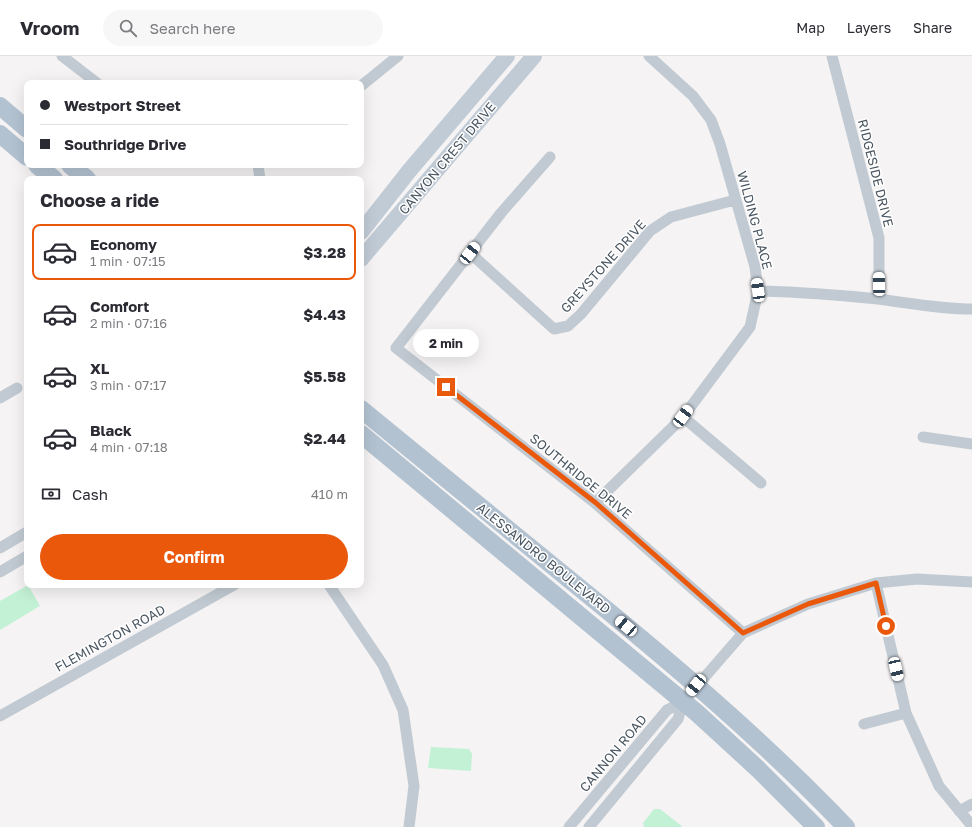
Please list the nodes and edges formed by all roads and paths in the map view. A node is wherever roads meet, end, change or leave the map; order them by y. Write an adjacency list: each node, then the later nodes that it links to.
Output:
1 (62, 56): 7 (street)
2 (398, 56): 8 (street)
3 (507, 56): 19 (main road, CANYON CREST DRIVE)
4 (534, 56): 21 (main road, CANYON CREST DRIVE)
5 (649, 56): 18 (street, WILDING PLACE)
6 (832, 56): 23 (street, RIDGESIDE DRIVE)
7 (93, 80)
8 (364, 84)
9 (0, 106): 10 (main road)
10 (24, 126)
11 (0, 134): 12 (main road)
12 (24, 154)
13 (550, 157): 20 (street)
14 (41, 168): 16 (main road)
15 (74, 168): 17 (main road)
16 (50, 176)
17 (83, 176)
18 (735, 200): 20 (street, GREYSTONE DRIVE); 22 (street, WILDING PLACE)
19 (364, 228)
20 (470, 253): 33 (street, SOUTHRIDGE DRIVE)
21 (364, 255)
22 (758, 290): 23 (street); 28 (street, WILDING PLACE)
23 (879, 299): 24 (street)
24 (972, 309)
25 (17, 388): 26 (street)
26 (0, 398)
27 (364, 411): 43 (main road, ALESSANDRO BOULEVARD)
28 (683, 416): 32 (street); 33 (street, WILDING PLACE)
29 (364, 436): 44 (main road, ALESSANDRO BOULEVARD)
30 (923, 437): 31 (street)
31 (972, 444)
32 (760, 483)
33 (596, 503): 42 (street, SOUTHRIDGE DRIVE)
34 (24, 534): 35 (street)
35 (0, 548)
36 (24, 558): 37 (street)
37 (0, 572)
38 (972, 582): 39 (street, CANNON ROAD)
39 (876, 583): 42 (street, CANNON ROAD); 45 (street)
40 (229, 588): 46 (street, FLEMINGTON ROAD)
41 (330, 588): 51 (street)
42 (743, 633): 43 (street, CANNON ROAD)
43 (696, 685): 44 (street, CANNON ROAD); 55 (main road, ALESSANDRO BOULEVARD)
44 (683, 702): 52 (street, CANNON ROAD); 53 (street, CANNON ROAD); 54 (main road, ALESSANDRO BOULEVARD)
45 (906, 713): 47 (street); 49 (street)
46 (0, 716)
47 (864, 724)
48 (972, 804): 49 (street)
49 (959, 811): 50 (street)
50 (972, 826)
51 (409, 827)
52 (569, 827)
53 (589, 827)
54 (816, 827)
55 (846, 827)

